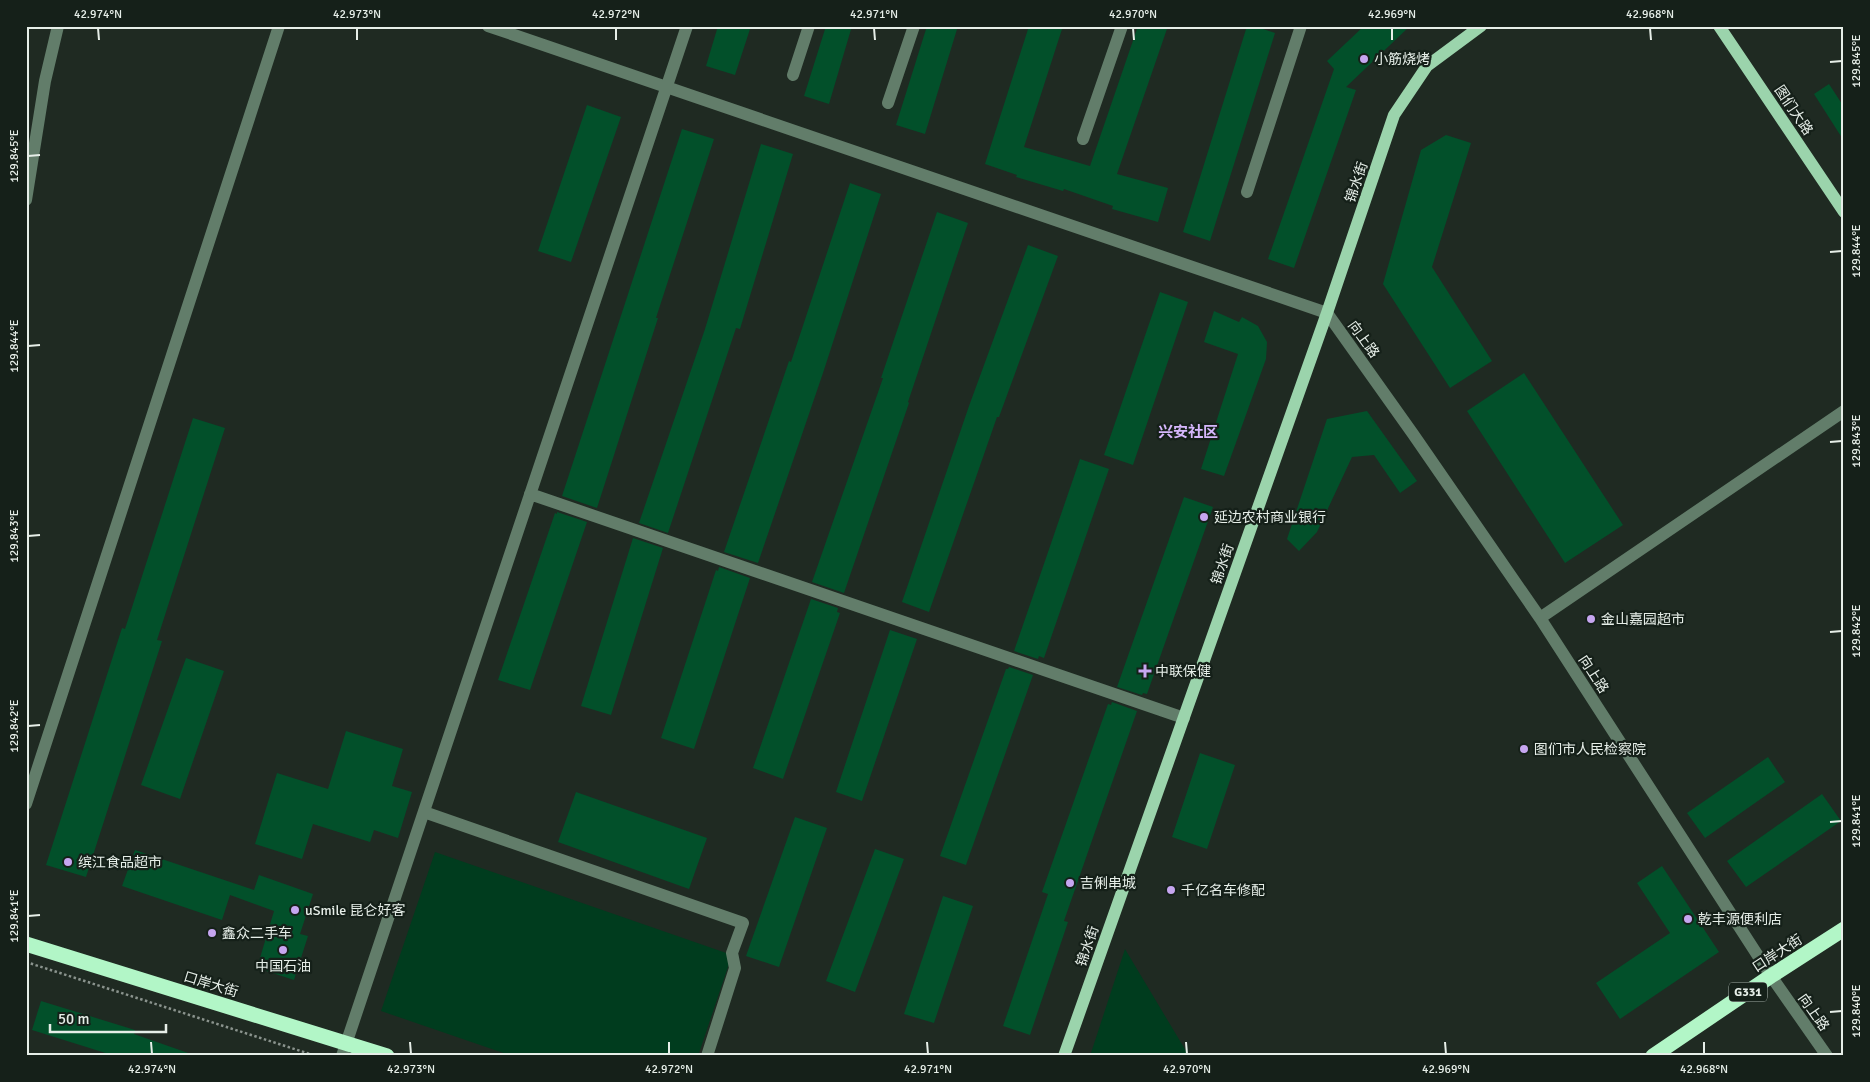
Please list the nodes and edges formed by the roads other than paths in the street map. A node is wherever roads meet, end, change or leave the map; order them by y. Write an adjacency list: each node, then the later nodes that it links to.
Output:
1 (58, 26): 16 (street)
2 (279, 26): 23 (street)
3 (488, 26): 12 (street)
4 (687, 26): 12 (street)
5 (809, 26): 11 (street)
6 (914, 26): 13 (street)
7 (1122, 26): 14 (street)
8 (1481, 26): 18 (main road, 锦水街)
9 (1719, 26): 17 (main road, 图们大路)
10 (1299, 27): 15 (street)
11 (793, 75)
12 (666, 88): 18 (street); 20 (street)
13 (888, 103)
14 (1083, 139)
15 (1247, 192)
16 (26, 200)
17 (1844, 212)
18 (1327, 313): 21 (street, 向上路); 22 (main road, 锦水街)
19 (1844, 411): 21 (street)
20 (530, 494): 22 (street); 24 (street)
21 (1540, 618): 27 (street, 向上路)
22 (1184, 718): 31 (main road, 锦水街)
23 (26, 804)
24 (424, 812): 28 (street); 30 (street)
25 (1844, 930): 27 (highway, 口岸大街 / G331)
26 (26, 944): 28 (highway, 口岸大街)
27 (1770, 976): 32 (highway, 口岸大街 / G331); 33 (street, 向上路)
28 (345, 1049): 29 (highway, 口岸大街)
29 (387, 1056)
30 (707, 1056)
31 (1064, 1056)
32 (1653, 1056)
33 (1827, 1056)

